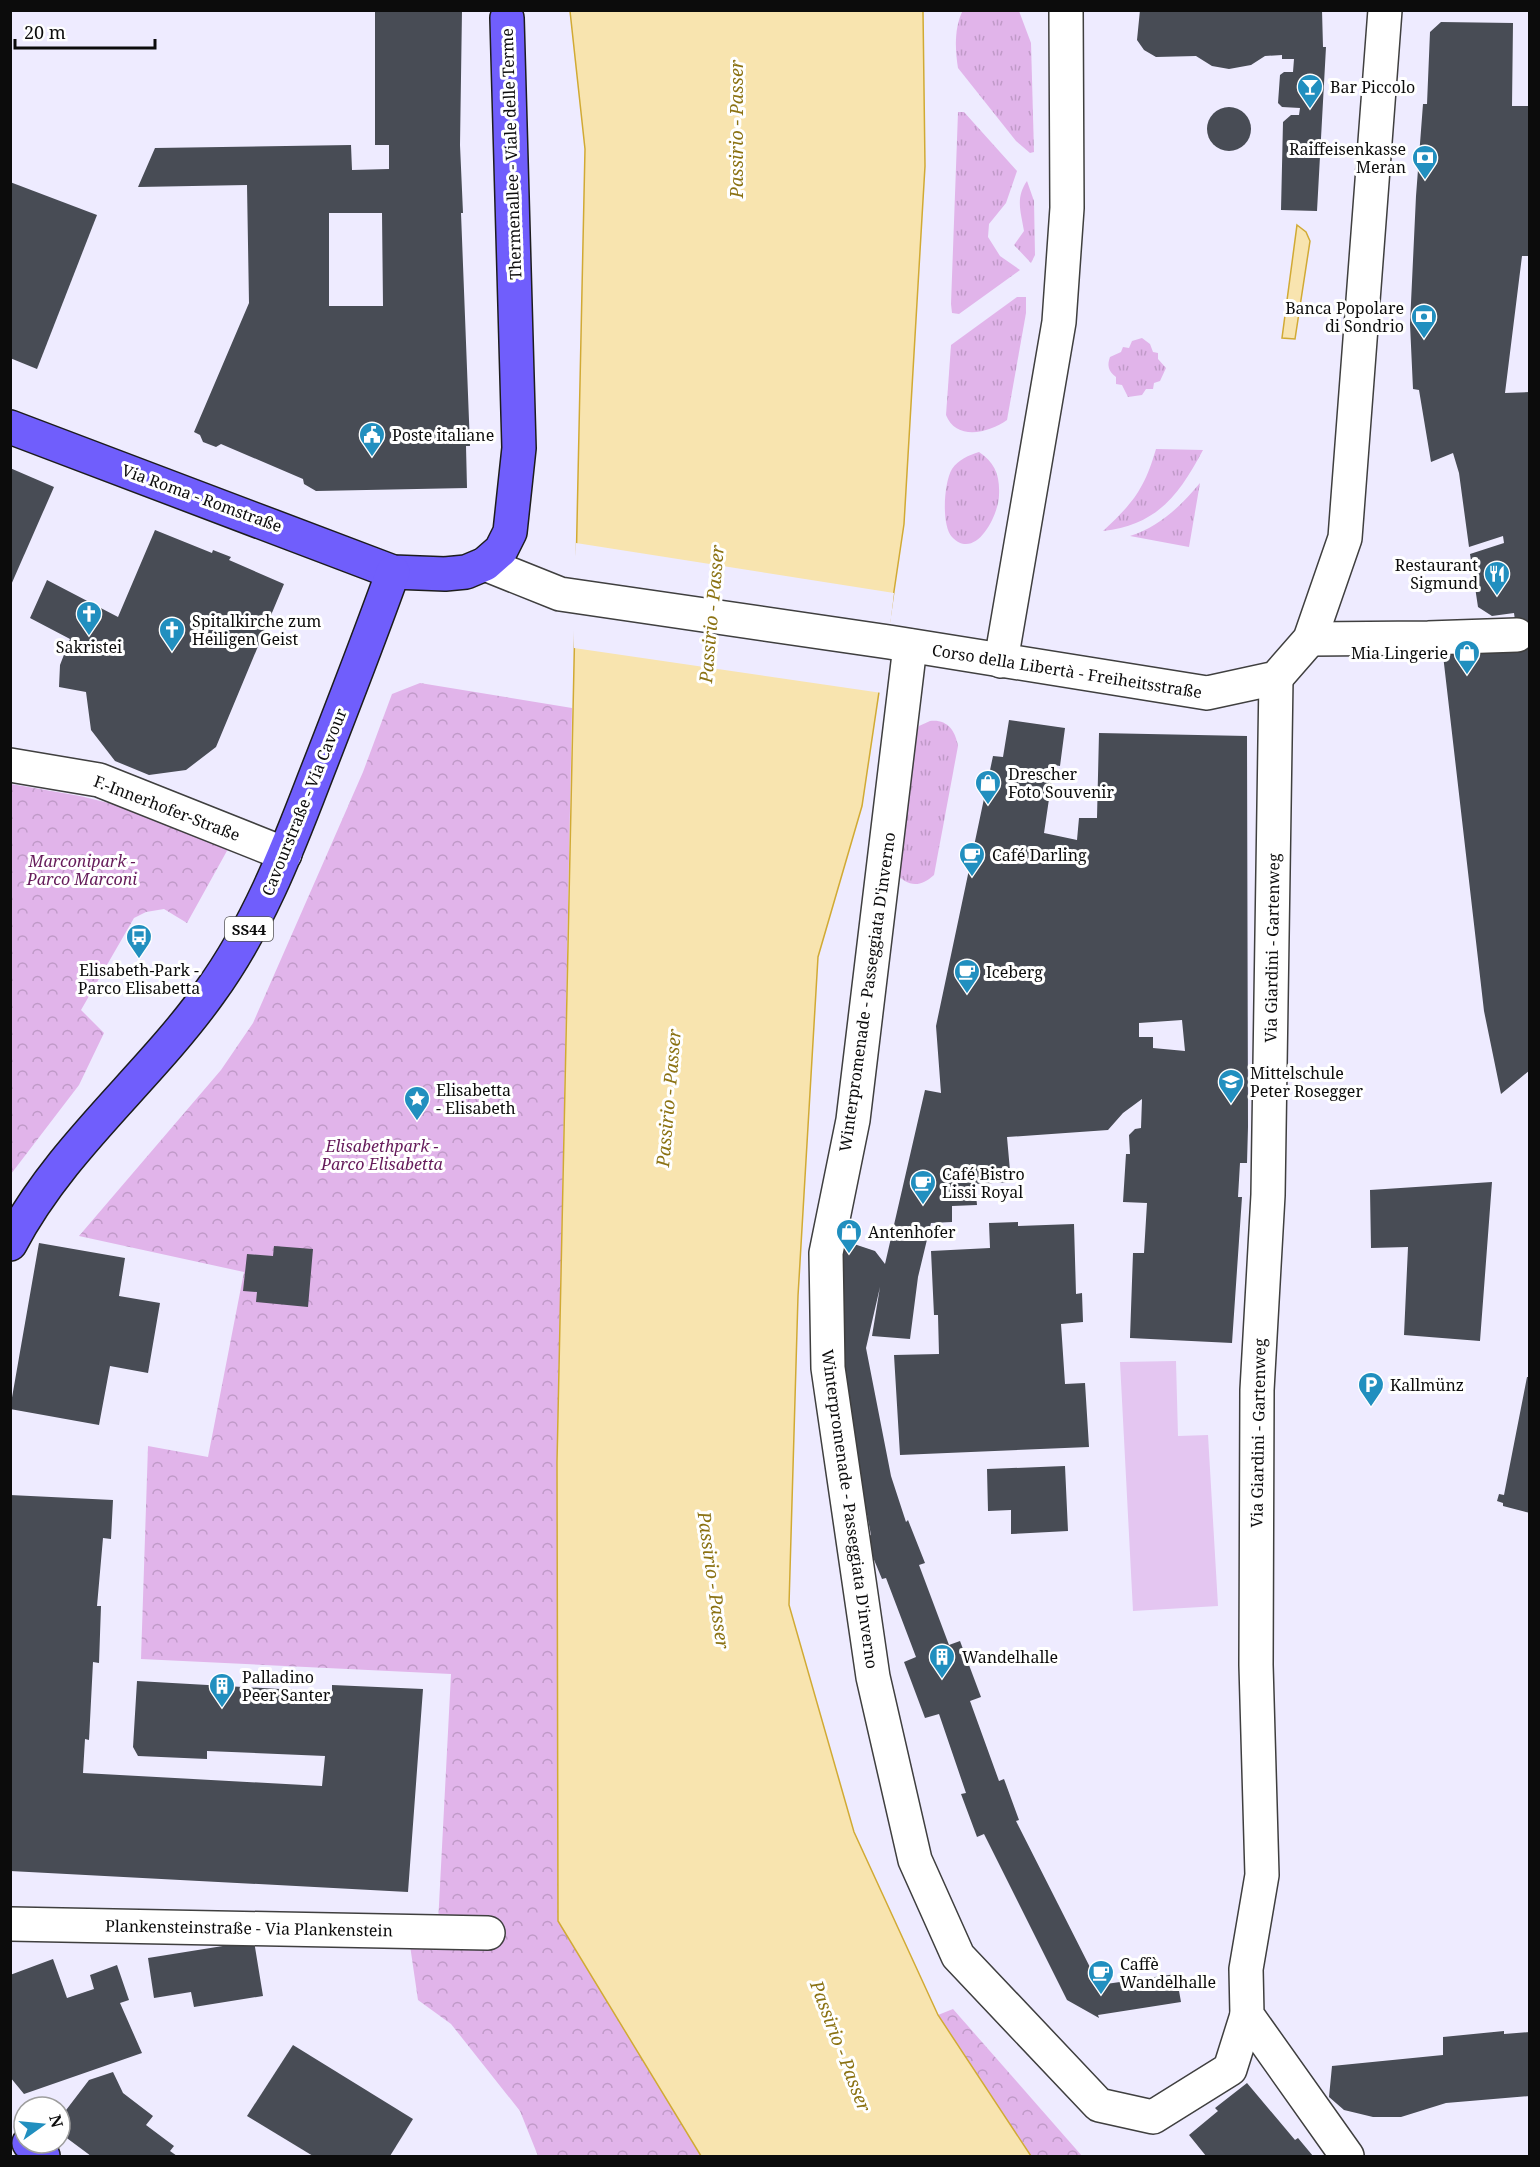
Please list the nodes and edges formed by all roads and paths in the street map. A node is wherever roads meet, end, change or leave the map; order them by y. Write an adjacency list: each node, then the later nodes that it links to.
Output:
1 (1066, 10): 10 (street)
2 (1384, 10): 8 (street)
3 (507, 18): 5 (main road, Thermenallee - Viale delle Terme)
4 (10, 427): 6 (main road, Via Roma - Romstraße)
5 (485, 564): 6 (main road, Via Roma - Romstraße); 9 (street, Corso della Libertà - Freiheitsstraße)
6 (393, 572): 13 (main road, Cavourstraße - Via Cavour / SS44)
7 (1517, 634): 8 (street)
8 (1310, 639): 11 (street)
9 (900, 644): 10 (street, Corso della Libertà - Freiheitsstraße); 17 (street, Winterpromenade - Passeggiata D'inverno)
10 (1002, 661): 11 (street, Corso della Libertà - Freiheitsstraße)
11 (1276, 678): 17 (street, Via Giardini - Gartenweg)
12 (10, 765): 13 (street, F.-Innerhofer-Straße)
13 (285, 854): 14 (main road, Cavourstraße - Via Cavour / SS44)
14 (12, 1237)
15 (10, 1924): 16 (street, Plankensteinstraße - Via Plankenstein)
16 (488, 1933)
17 (1247, 2015): 18 (street)
18 (1347, 2157)

